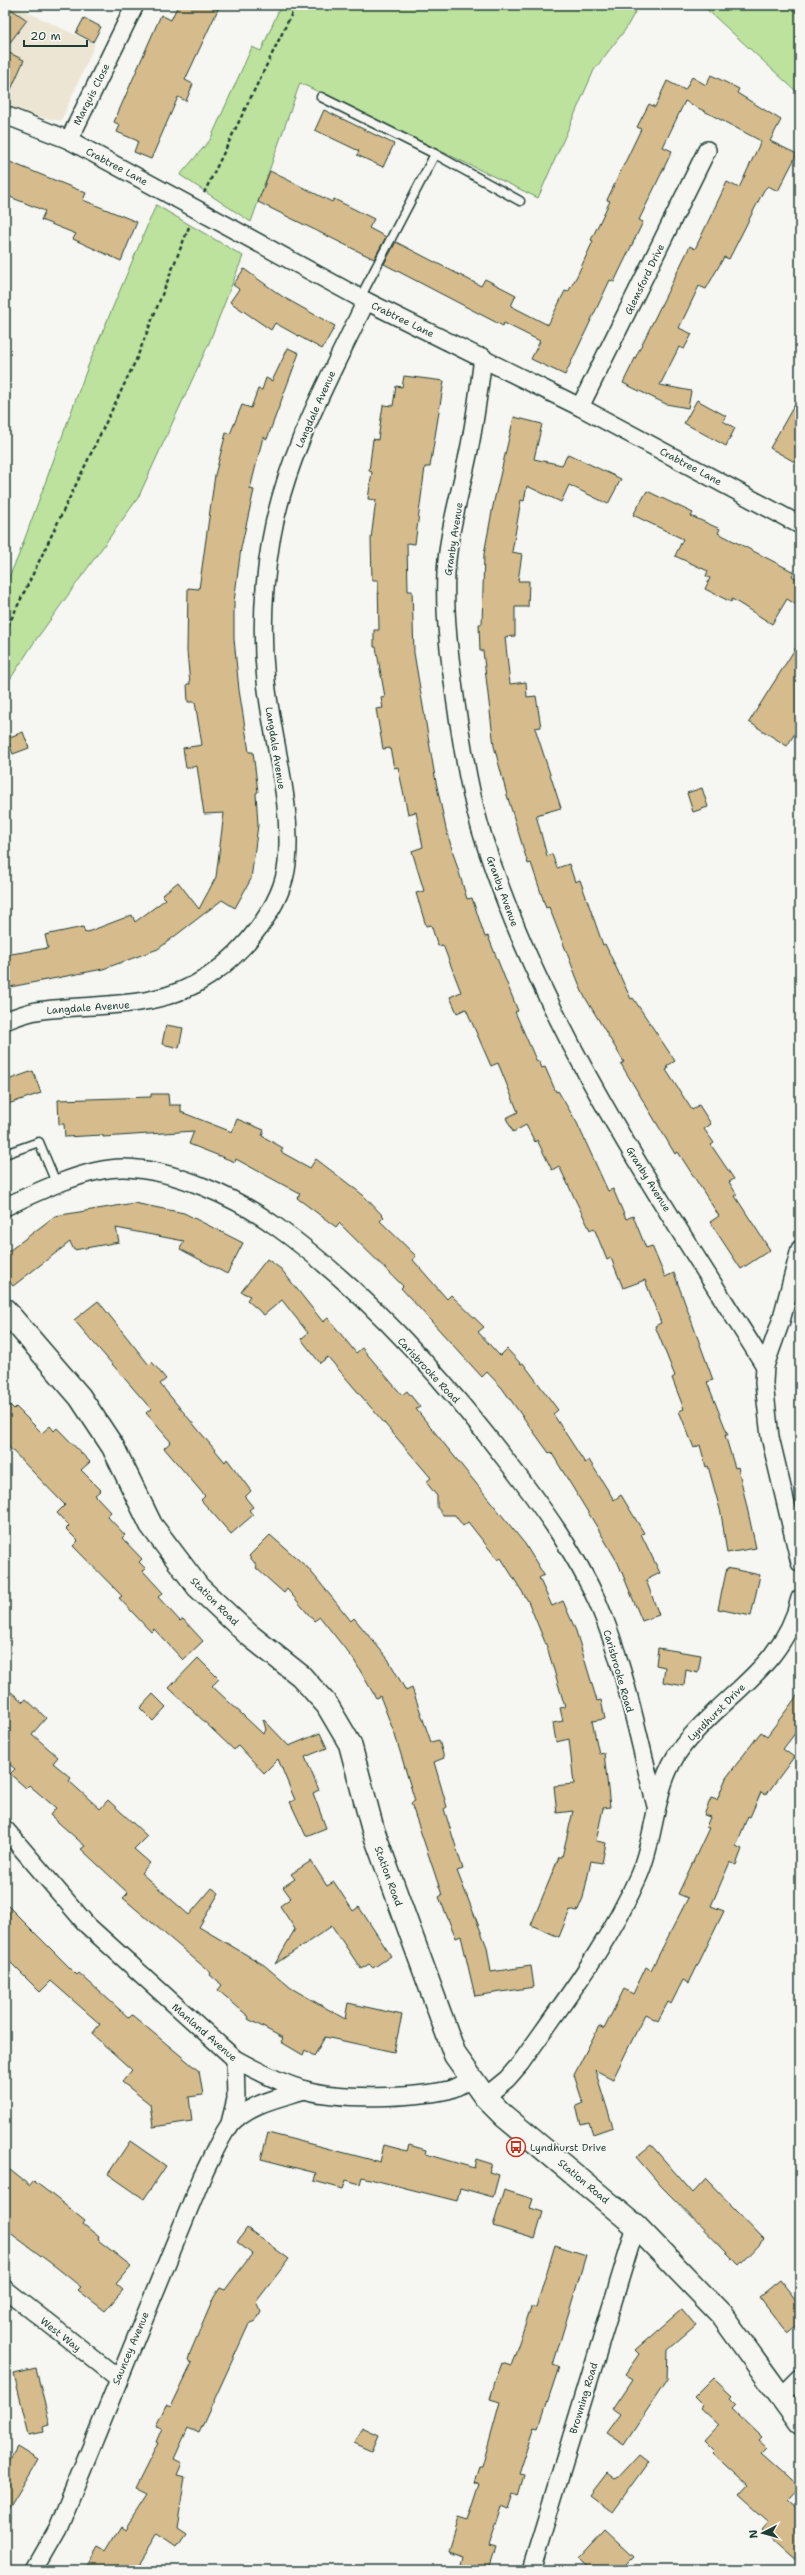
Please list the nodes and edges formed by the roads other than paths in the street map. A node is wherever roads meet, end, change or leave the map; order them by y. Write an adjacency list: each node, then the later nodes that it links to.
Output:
1 (135, 5): 4 (street, Marquis Close)
2 (321, 98): 6 (lane)
3 (5, 115): 4 (street, Crabtree Lane)
4 (69, 140): 8 (street, Crabtree Lane)
5 (707, 150): 10 (street, Glemsford Drive)
6 (435, 154): 7 (lane); 8 (lane)
7 (520, 201)
8 (363, 299): 9 (street, Crabtree Lane); 12 (street, Langdale Avenue)
9 (483, 358): 10 (street, Crabtree Lane); 18 (street, Granby Avenue)
10 (580, 407): 11 (street, Crabtree Lane)
11 (800, 524)
12 (5, 1021)
13 (5, 1154): 14 (lane)
14 (57, 1186): 15 (street, Carisbrooke Road); 21 (street, Carisbrooke Road)
15 (5, 1207)
16 (800, 1249): 18 (street)
17 (5, 1310): 24 (main road, Station Road)
18 (765, 1366): 19 (street)
19 (800, 1563)
20 (800, 1598): 21 (street, Lyndhurst Drive)
21 (656, 1806): 26 (street, Lyndhurst Drive)
22 (5, 1829): 23 (street, Manland Avenue)
23 (234, 2059): 25 (street, Manland Avenue); 27 (street, Sauncey Avenue)
24 (470, 2079): 25 (street, Manland Avenue); 26 (main road, Station Road)
25 (305, 2090): 27 (street, Sauncey Avenue)
26 (485, 2097): 28 (main road, Station Road)
27 (229, 2127): 30 (street, Sauncey Avenue)
28 (636, 2226): 32 (main road, Station Road); 35 (street, Browning Road)
29 (5, 2289): 30 (street, West Way)
30 (118, 2378): 34 (street, Sauncey Avenue)
31 (800, 2378): 32 (street)
32 (782, 2396): 33 (main road, Station Road)
33 (800, 2423)
34 (34, 2570)
35 (531, 2570)

